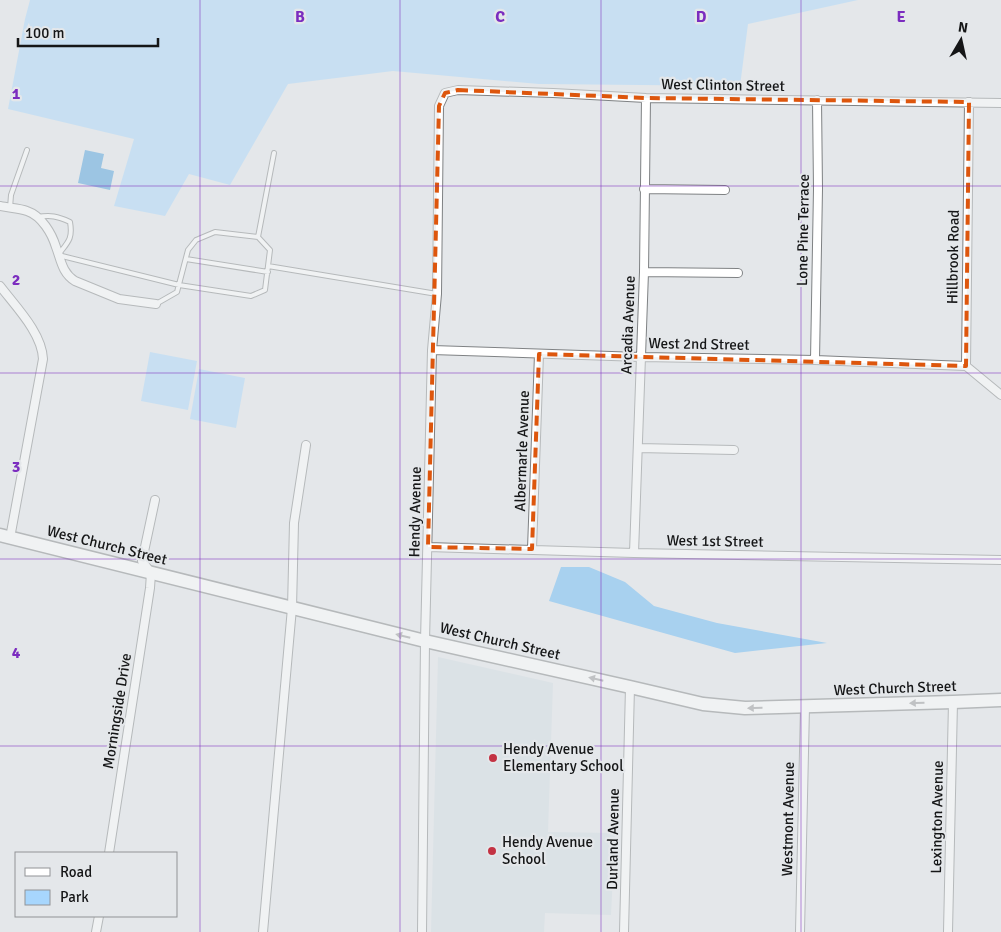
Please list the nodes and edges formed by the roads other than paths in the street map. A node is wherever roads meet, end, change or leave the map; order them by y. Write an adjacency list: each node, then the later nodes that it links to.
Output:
1 (445, 93): 2 (street, West Clinton Street); 22 (street, Hendy Avenue)
2 (646, 98): 3 (street, West Clinton Street); 8 (street, Arcadia Avenue)
3 (817, 100): 4 (street, West Clinton Street); 27 (street, Lone Pine Terrace)
4 (969, 102): 5 (street, West Clinton Street); 28 (street, Hillbrook Road)
5 (1001, 103)
6 (27, 150): 11 (lane)
7 (274, 153): 13 (lane)
8 (644, 189): 9 (street); 18 (street, Arcadia Avenue)
9 (725, 190)
10 (0, 206): 11 (street)
11 (10, 208): 12 (street)
12 (37, 217): 14 (street); 14 (lane)
13 (258, 238): 15 (lane); 16 (lane)
14 (58, 255): 20 (lane); 23 (street)
15 (186, 259): 17 (lane); 20 (lane)
16 (268, 266): 17 (lane); 22 (lane)
17 (268, 272): 20 (lane)
18 (644, 272): 19 (street); 26 (street, Arcadia Avenue)
19 (738, 273)
20 (179, 285): 23 (lane)
21 (0, 286): 34 (street)
22 (437, 294): 24 (street, Hendy Avenue)
23 (156, 304)
24 (432, 350): 25 (street, West 2nd Street); 35 (street, Hendy Avenue)
25 (539, 354): 26 (street, West 2nd Street); 36 (street, Albermarle Avenue)
26 (641, 357): 27 (street, West 2nd Street); 31 (street, Arcadia Avenue)
27 (815, 360): 28 (street, West 2nd Street)
28 (966, 366): 29 (street)
29 (1001, 395)
30 (306, 445): 40 (street)
31 (638, 448): 32 (street); 37 (street, Arcadia Avenue)
32 (734, 450)
33 (156, 500): 39 (street)
34 (5, 537): 39 (main road, West Church Street)
35 (428, 547): 36 (street, West 1st Street); 41 (street, Hendy Avenue)
36 (532, 549): 37 (street, West 1st Street)
37 (634, 553): 38 (street, West 1st Street)
38 (1001, 560)
39 (151, 574): 40 (main road, West Church Street); 46 (street, Morningside Drive)
40 (292, 608): 41 (main road, West Church Street, one-way to 40); 49 (street)
41 (425, 641): 42 (main road, West Church Street, one-way to 41); 50 (street, Hendy Avenue)
42 (630, 687): 45 (main road, West Church Street, one-way to 42); 51 (street, Durland Avenue)
43 (1001, 700): 44 (main road, West Church Street)
44 (953, 702): 45 (main road, West Church Street, one-way to 45); 53 (street, Lexington Avenue)
45 (805, 707): 52 (street, Westmont Avenue)
46 (109, 852)
47 (99, 917): 48 (street)
48 (96, 932)
49 (263, 932)
50 (422, 932)
51 (624, 932)
52 (800, 932)
53 (948, 932)

